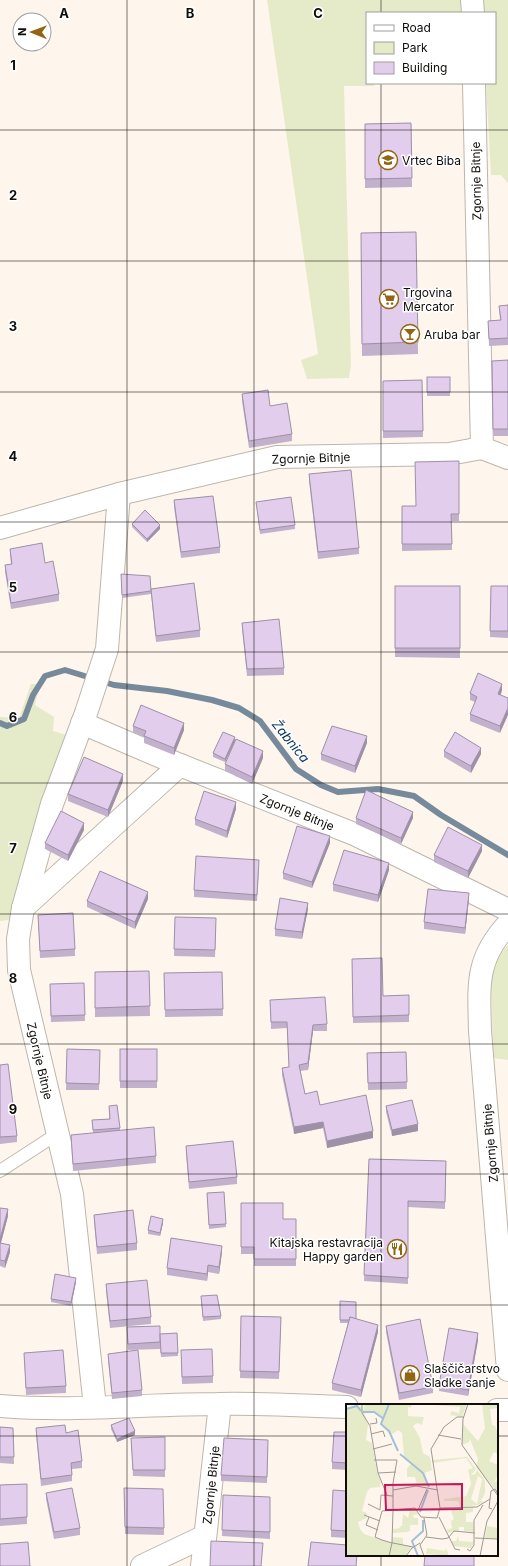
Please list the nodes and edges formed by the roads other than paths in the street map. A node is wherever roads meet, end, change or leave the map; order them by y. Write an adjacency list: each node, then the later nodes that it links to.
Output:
1 (472, 0): 2 (street)
2 (472, 12)
3 (474, 84): 4 (street, Zgornje Bitnje)
4 (482, 448): 5 (street); 6 (street, Zgornje Bitnje)
5 (508, 458)
6 (119, 494): 7 (street, Zgornje Bitnje); 8 (street, Zgornje Bitnje)
7 (0, 528)
8 (82, 723): 9 (street, Zgornje Bitnje); 10 (street, Zgornje Bitnje)
9 (180, 765): 10 (street); 11 (street, Zgornje Bitnje)
10 (23, 908): 13 (street, Zgornje Bitnje)
11 (508, 910)
12 (508, 924): 15 (street, Zgornje Bitnje)
13 (57, 1134): 14 (lane); 18 (street, Zgornje Bitnje)
14 (0, 1171)
15 (508, 1370)
16 (220, 1404): 18 (street); 19 (street); 20 (street, Zgornje Bitnje)
17 (0, 1406): 18 (street)
18 (96, 1407)
19 (346, 1407)
20 (205, 1536): 21 (street); 22 (street, Zgornje Bitnje)
21 (142, 1566)
22 (202, 1566)

